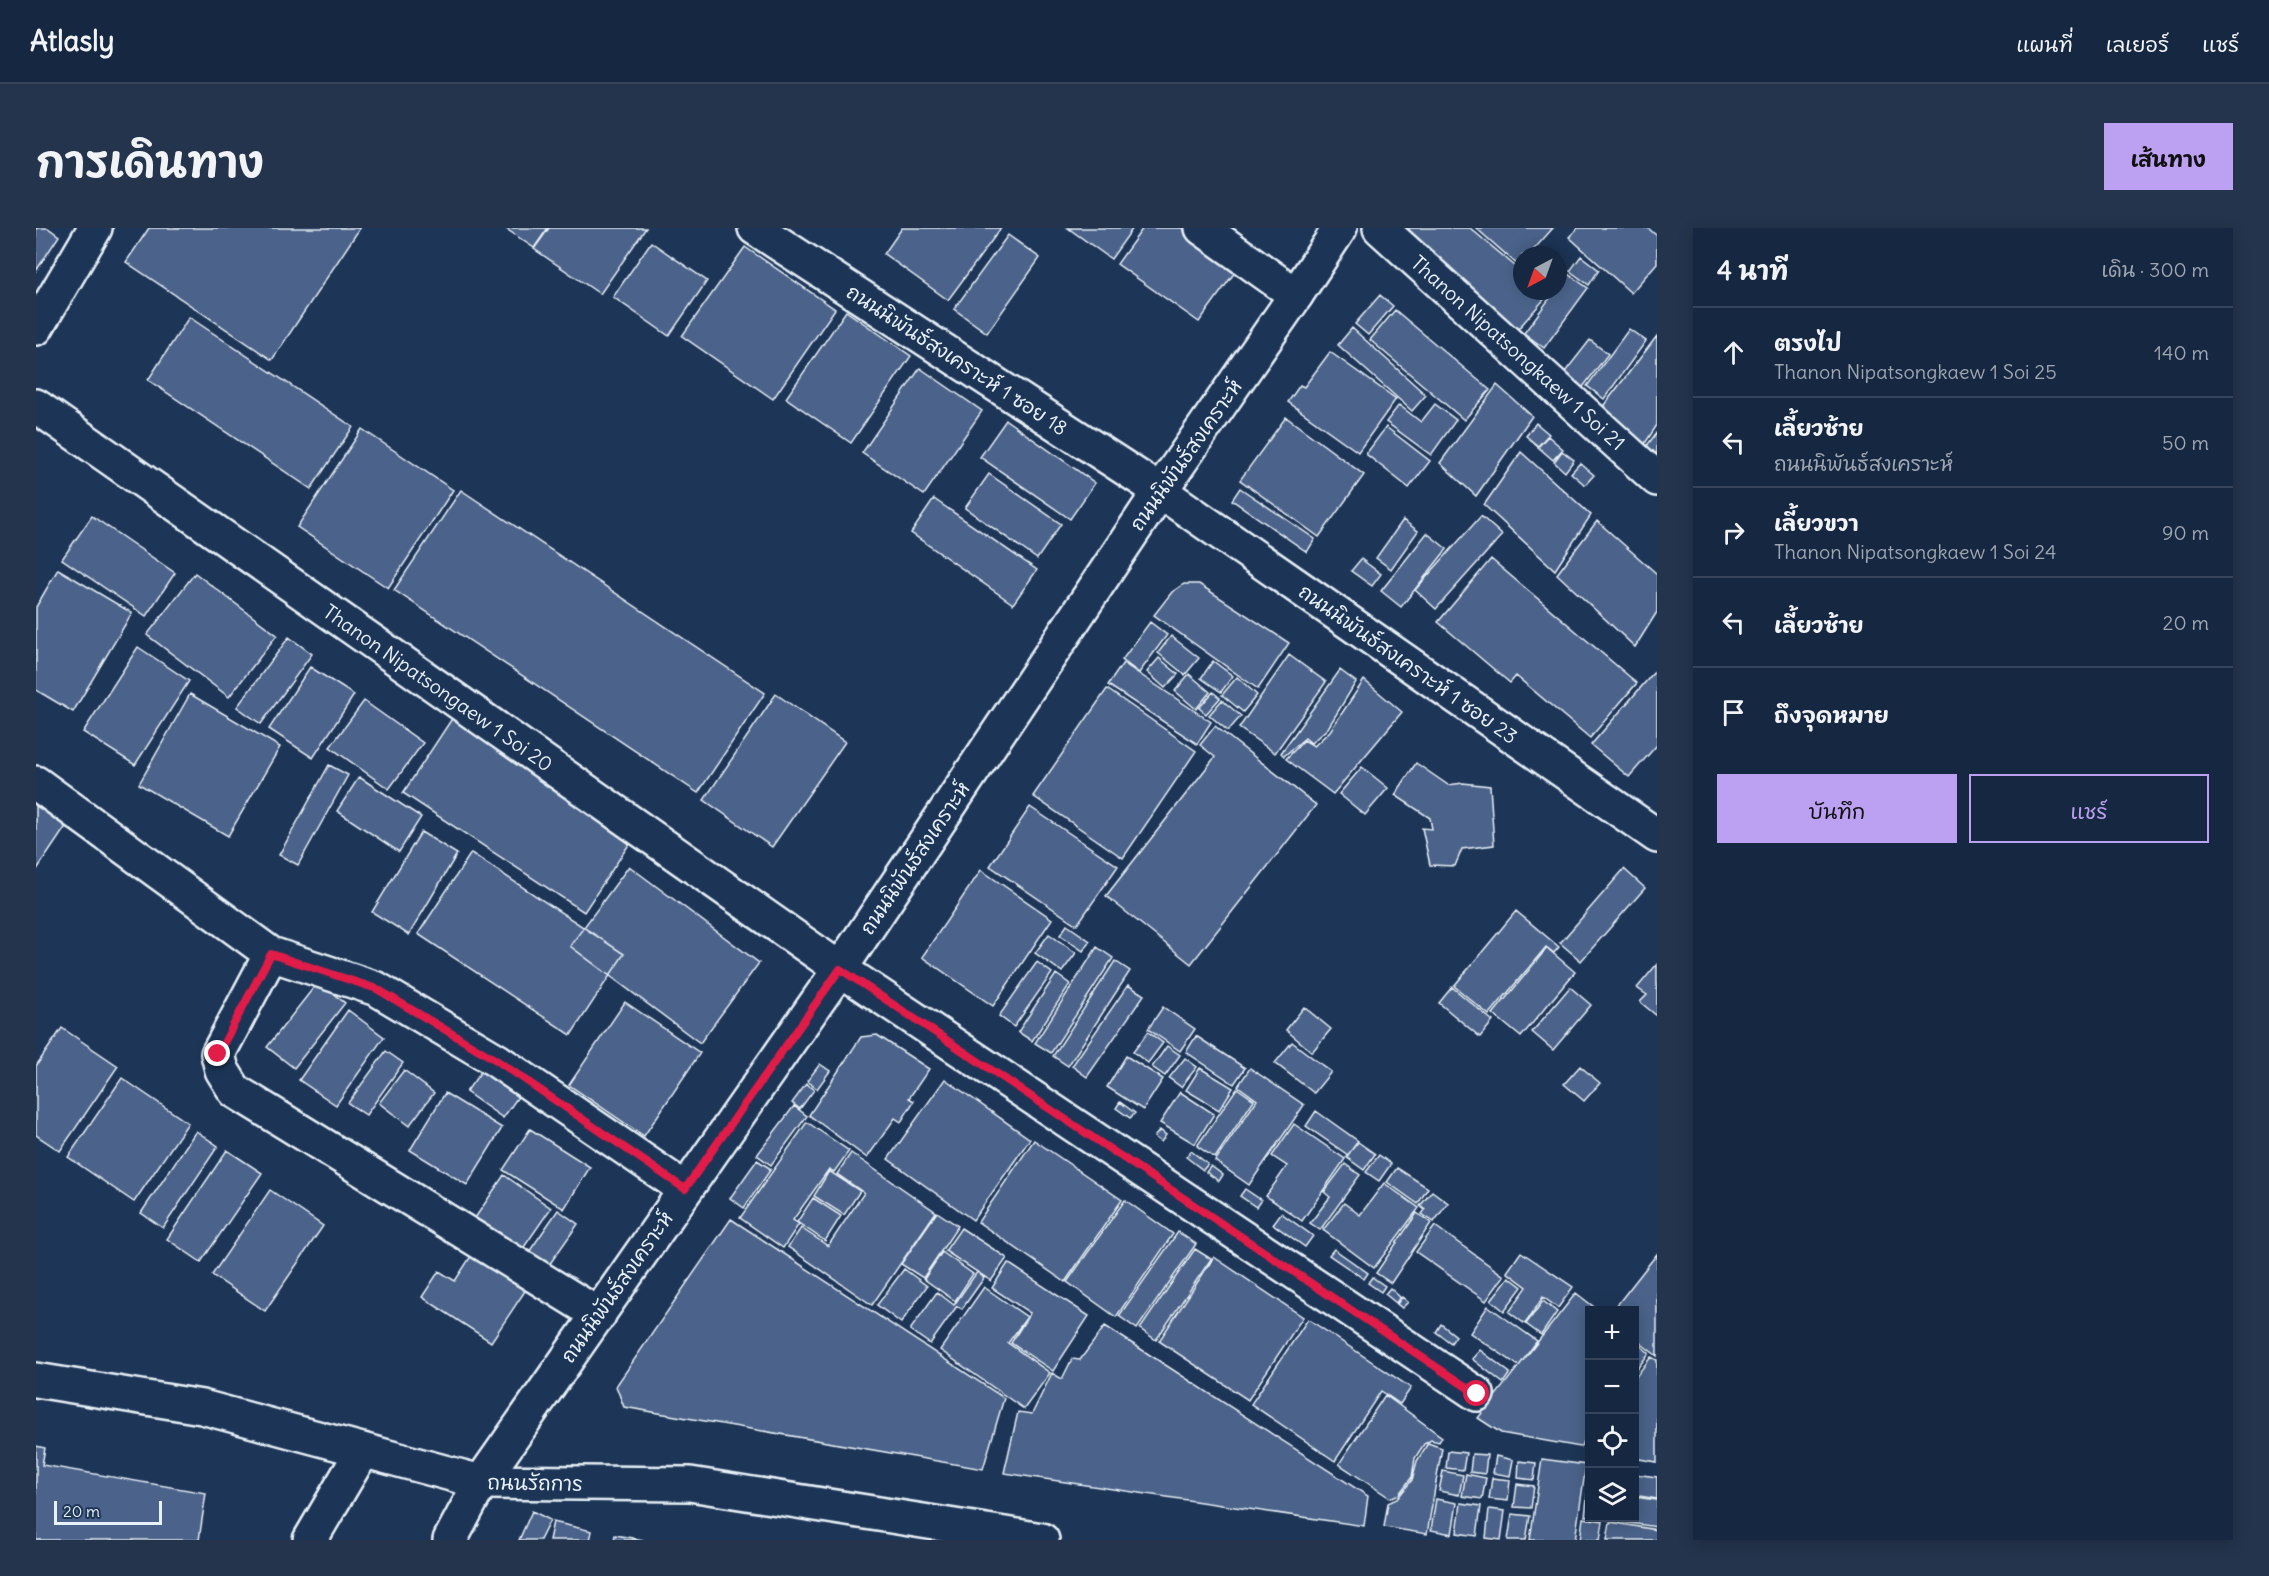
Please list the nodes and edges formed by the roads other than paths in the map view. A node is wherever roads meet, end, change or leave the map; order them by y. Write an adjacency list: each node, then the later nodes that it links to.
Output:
1 (95, 228): 7 (street)
2 (755, 228): 10 (street, ถนนนิพันธ์สงเคราะห์ 1 ซอย 18)
3 (1202, 228): 6 (street)
4 (1340, 228): 6 (street, ถนนนิพันธ์สงเคราะห์)
5 (1380, 228): 9 (street, Thanon Nipatsongkaew 1 Soi 21)
6 (1296, 295): 10 (street, ถนนนิพันธ์สงเคราะห์)
7 (36, 328)
8 (36, 406): 14 (street, Thanon Nipatsongaew 1 Soi 20)
9 (1657, 479)
10 (1160, 492): 12 (street, ถนนนิพันธ์สงเคราะห์ 1 ซอย 23); 14 (street, ถนนนิพันธ์สงเคราะห์)
11 (36, 783): 13 (street)
12 (1657, 836)
13 (271, 954): 15 (street); 16 (street)
14 (840, 969): 15 (street, ถนนนิพันธ์สงเคราะห์); 18 (street, Thanon Nipatsongaew 1 Soi 20)
15 (685, 1189): 16 (street, ถนนนิพันธ์สงเคราะห์)
16 (599, 1315): 20 (street, ถนนนิพันธ์สงเคราะห์)
17 (36, 1380): 19 (street, ถนนรัถการ)
18 (1477, 1394)
19 (363, 1450): 20 (street, ถนนรัถการ); 21 (street)
20 (481, 1482): 22 (street, ถนนนิพันธ์สงเคราะห์); 23 (street, ถนนรัถการ)
21 (310, 1540)
22 (450, 1540)
23 (1042, 1540)

